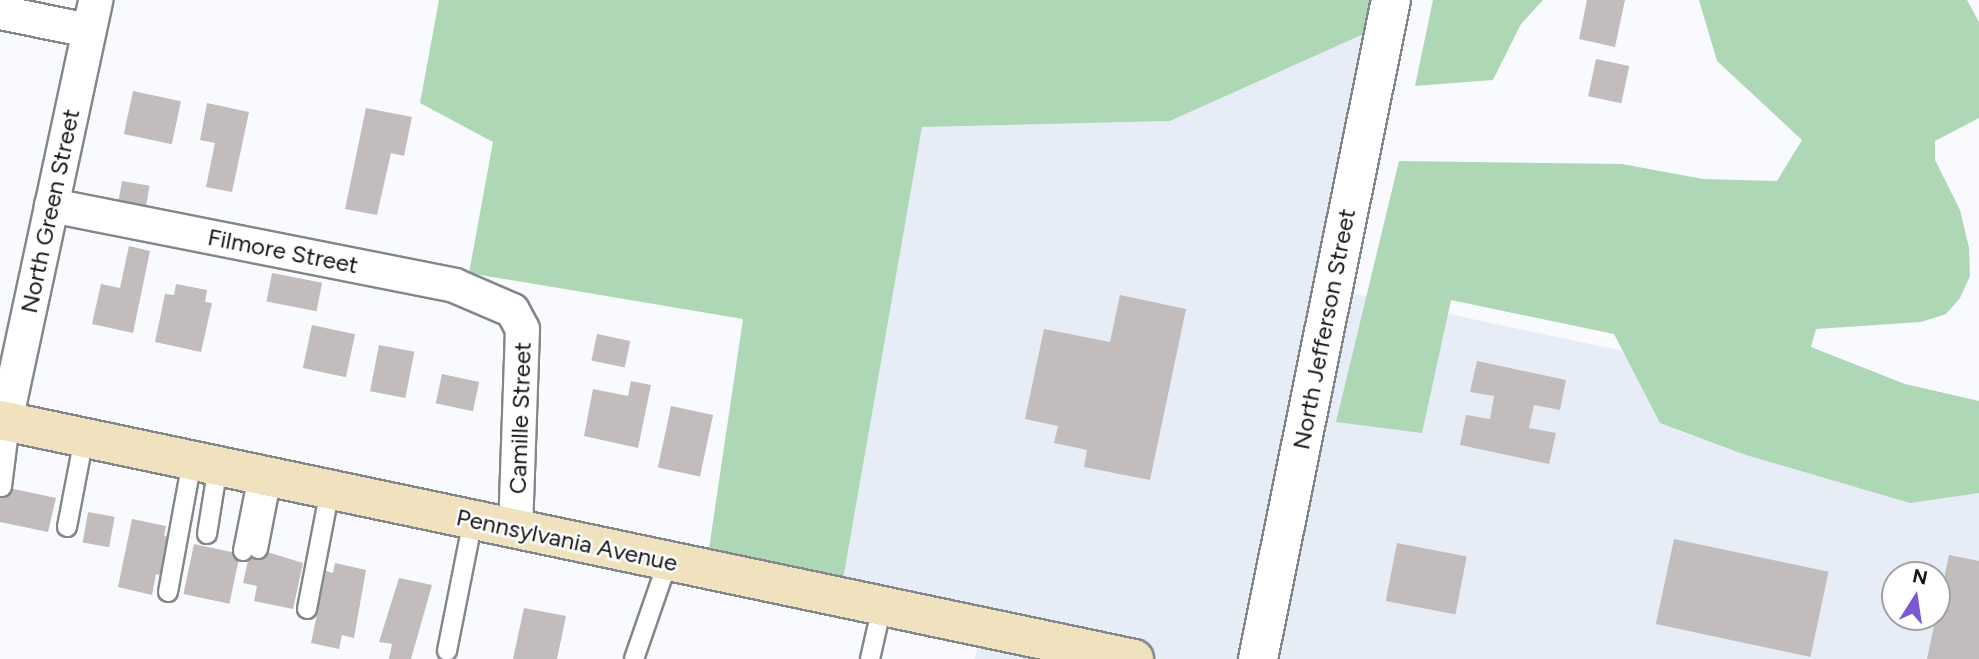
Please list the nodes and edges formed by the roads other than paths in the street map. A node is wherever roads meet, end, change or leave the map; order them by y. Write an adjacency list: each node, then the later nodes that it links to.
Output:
1 (1391, 0): 25 (street, North Jefferson Street)
2 (0, 12): 3 (street)
3 (91, 15): 4 (street, North Green Street)
4 (51, 205): 5 (street, Filmore Street); 6 (street, North Green Street)
5 (512, 310): 14 (street, Camille Street)
6 (5, 421): 7 (main road, Pennsylvania Avenue); 10 (lane)
7 (84, 438): 8 (main road, Pennsylvania Avenue); 13 (lane)
8 (205, 463): 9 (main road, Pennsylvania Avenue); 15 (lane); 18 (lane)
9 (265, 476): 11 (main road, Pennsylvania Avenue); 16 (lane)
10 (2, 486)
11 (330, 489): 12 (main road, Pennsylvania Avenue); 20 (lane)
12 (473, 520): 14 (main road, Pennsylvania Avenue); 21 (lane)
13 (67, 527)
14 (515, 529): 17 (main road, Pennsylvania Avenue)
15 (207, 534)
16 (251, 550)
17 (668, 561): 19 (main road, Pennsylvania Avenue); 22 (lane)
18 (168, 592)
19 (881, 606): 23 (lane); 24 (main road, Pennsylvania Avenue)
20 (307, 609)
21 (447, 651)
22 (634, 659)
23 (870, 659)
24 (1134, 659)
25 (1258, 659)

